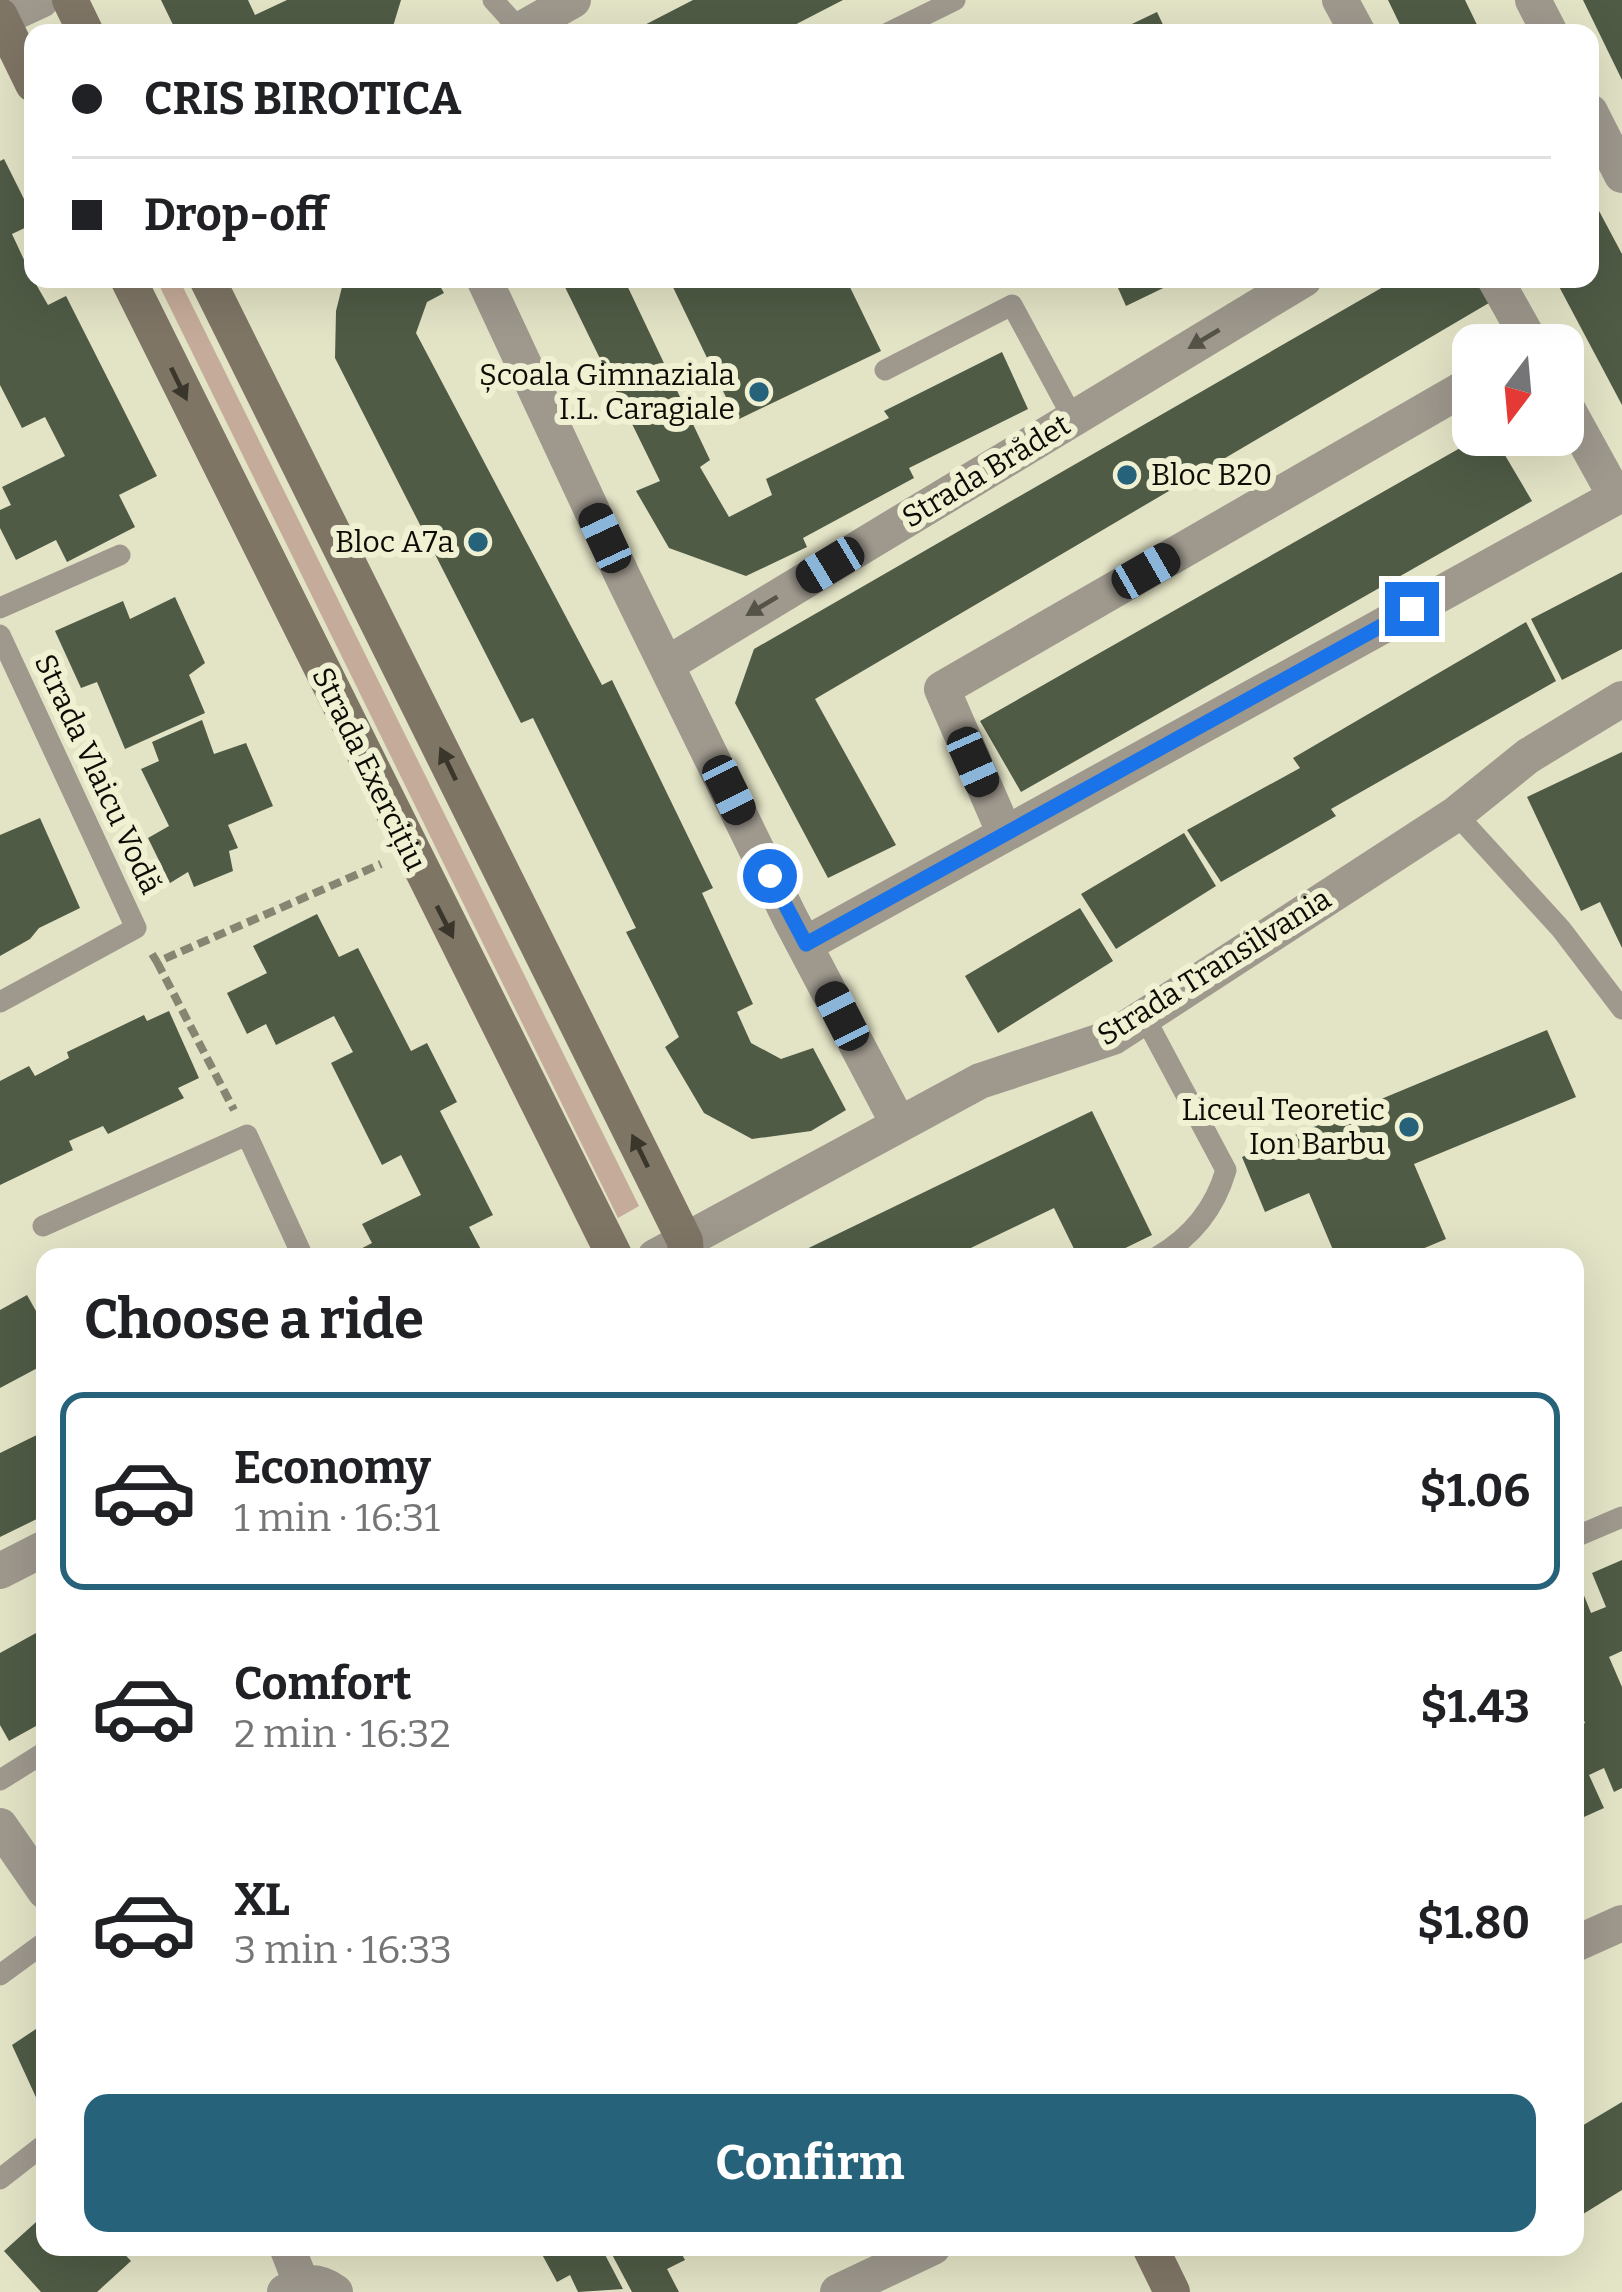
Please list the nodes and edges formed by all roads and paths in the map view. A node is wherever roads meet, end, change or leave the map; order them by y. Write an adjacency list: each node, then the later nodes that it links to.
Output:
1 (41, 0): 5 (street)
2 (493, 0): 6 (lane)
3 (573, 0): 7 (street)
4 (955, 0): 8 (lane)
5 (0, 18): 9 (main road)
6 (513, 24)
7 (533, 24)
8 (906, 24)
9 (24, 66)
10 (1599, 130): 11 (street)
11 (1622, 175)
12 (132, 288): 29 (main road, Strada Exercițiu, one-way to 29)
13 (211, 288): 41 (main road, one-way to 13)
14 (488, 288): 25 (street)
15 (1289, 288): 20 (street, Strada Brădet, one-way to 20)
16 (1500, 288): 17 (street)
17 (1520, 324)
18 (885, 370): 20 (lane)
19 (1452, 395): 28 (street)
20 (1073, 418): 25 (street, Strada Brădet, one-way to 25)
21 (1584, 439): 28 (street)
22 (120, 555): 23 (lane)
23 (0, 608)
24 (0, 634): 30 (lane, Strada Vlaicu Vodă)
25 (669, 663): 31 (street)
26 (1622, 699): 27 (street, Strada Transilvania)
27 (1456, 814): 34 (lane); 35 (street, Strada Transilvania)
28 (1005, 834): 31 (street)
29 (410, 851): 32 (path); 40 (main road, Strada Exercițiu, one-way to 40)
30 (136, 928): 32 (path); 33 (lane, Strada Vlaicu Vodă)
31 (806, 944): 36 (street)
32 (157, 962): 37 (path)
33 (0, 1002)
34 (1622, 1009)
35 (1145, 1018): 36 (street, Strada Transilvania); 43 (lane)
36 (898, 1123): 42 (street, Strada Transilvania)
37 (247, 1135): 38 (lane); 39 (lane)
38 (43, 1226)
39 (299, 1248)
40 (610, 1248)
41 (673, 1248)
42 (682, 1248)
43 (1168, 1248)
44 (1622, 1517): 45 (lane)
45 (1584, 1533)
46 (36, 1553): 47 (street)
47 (0, 1571)
48 (36, 1758): 49 (lane)
49 (0, 1780)
50 (0, 1826): 51 (street)
51 (36, 1878)
52 (1622, 1923): 53 (street)
53 (1584, 1940)
54 (36, 1949): 55 (lane)
55 (0, 1975)
56 (36, 2151): 57 (lane)
57 (0, 2180)
58 (291, 2256): 61 (street)
59 (914, 2256): 62 (street)
60 (1154, 2256): 63 (main road)
61 (307, 2289)
62 (838, 2292)
63 (1172, 2292)

